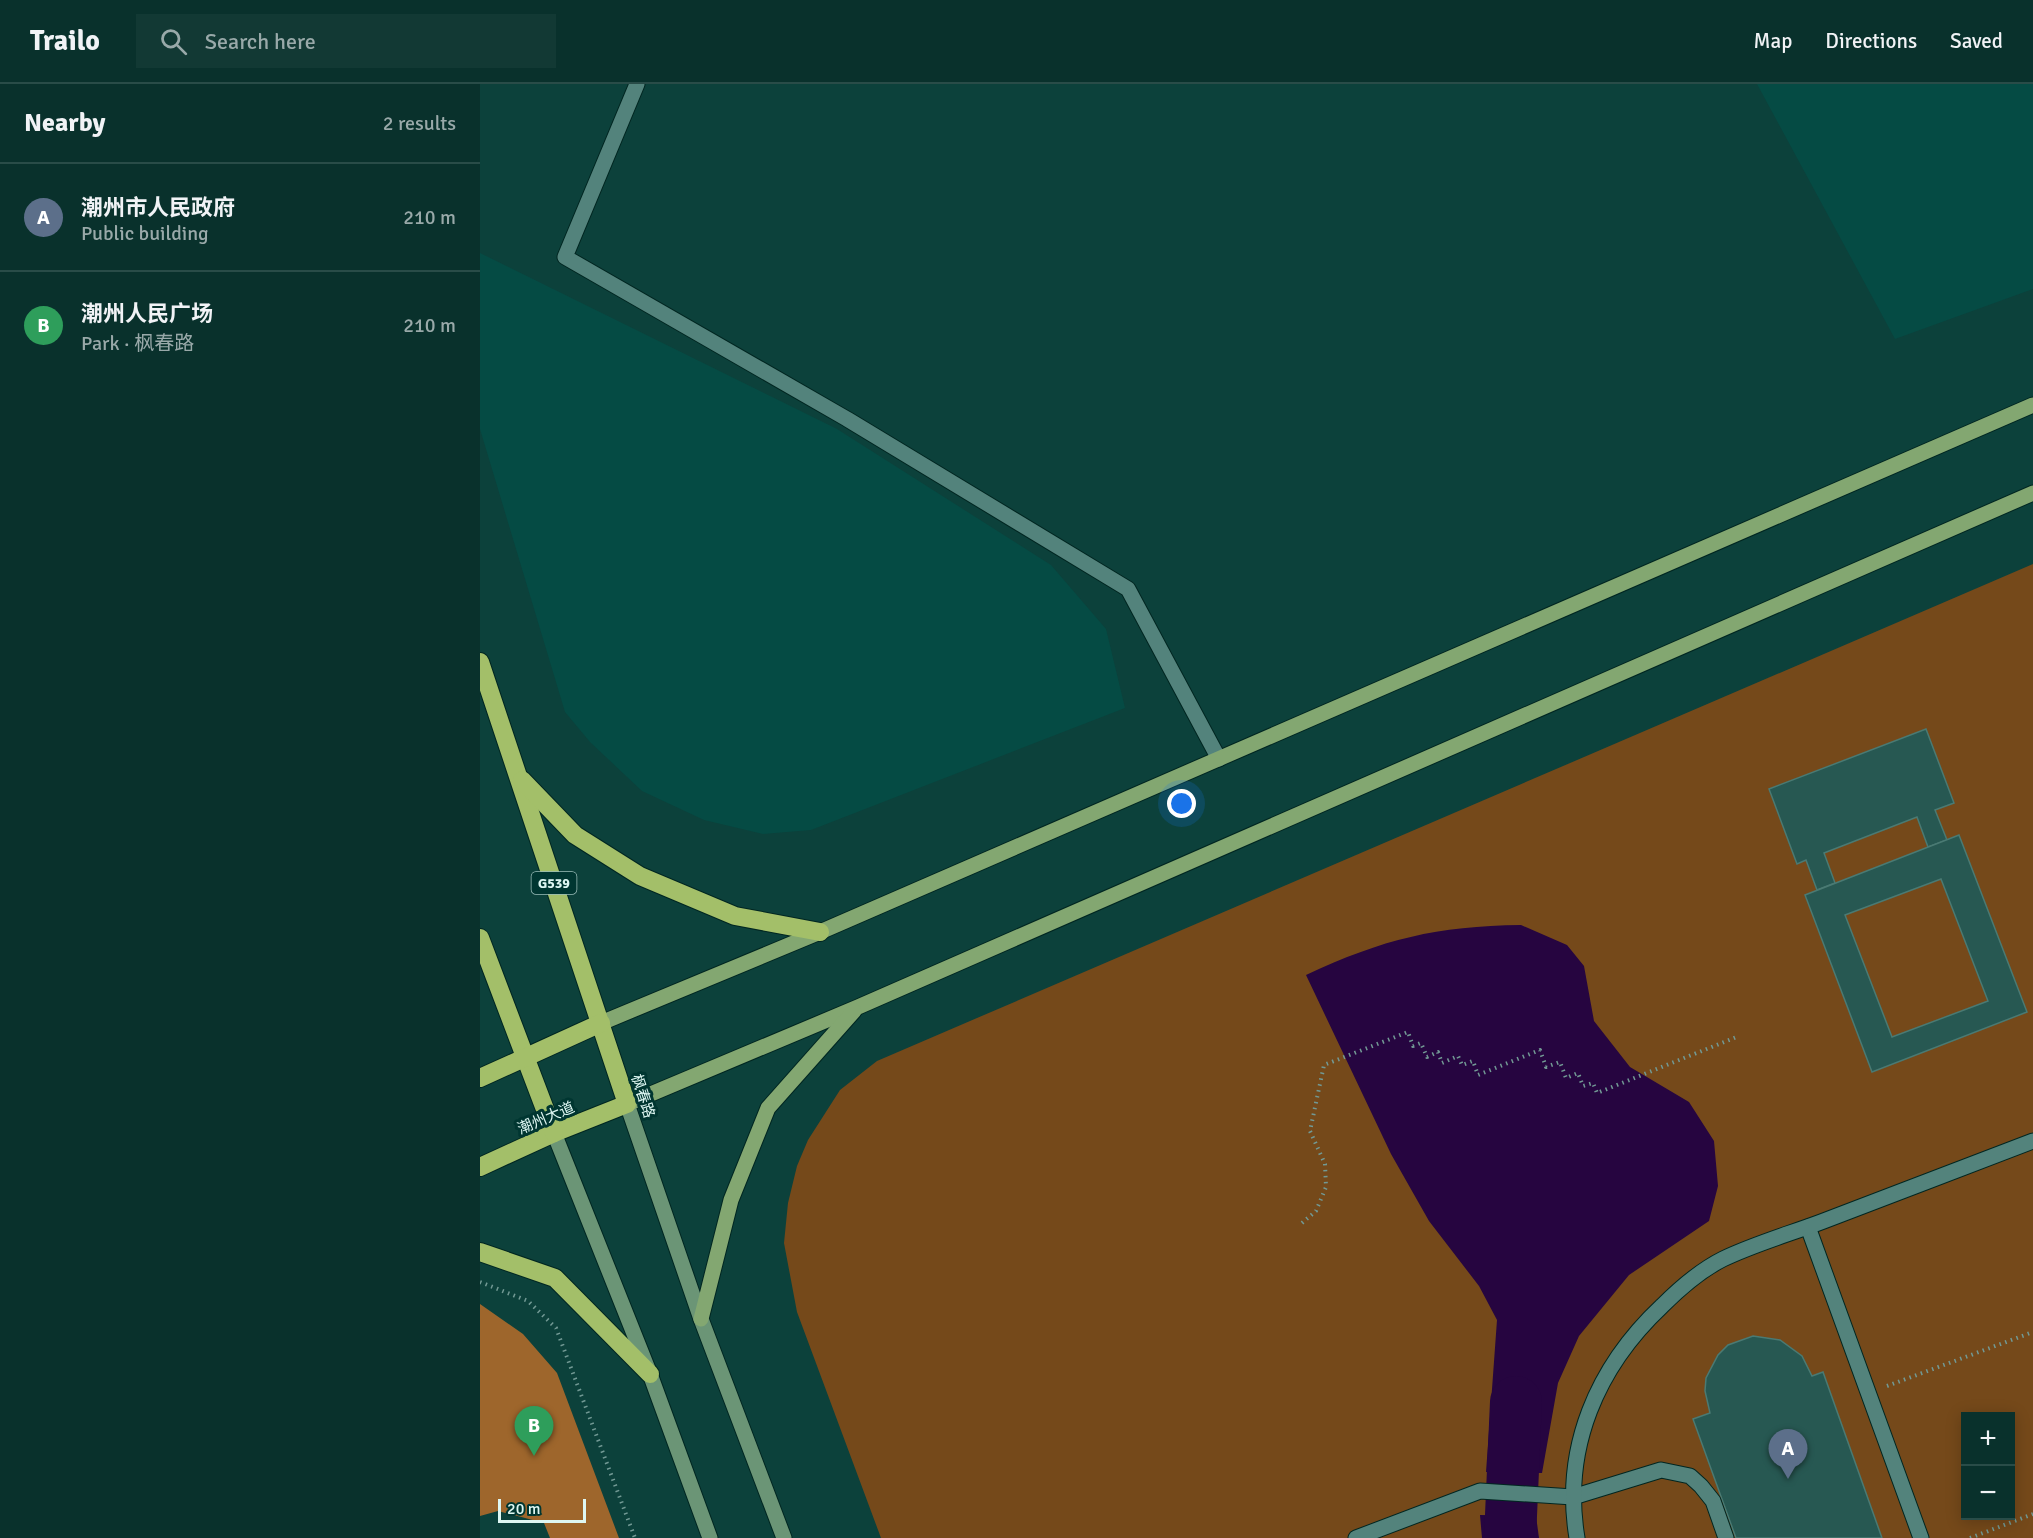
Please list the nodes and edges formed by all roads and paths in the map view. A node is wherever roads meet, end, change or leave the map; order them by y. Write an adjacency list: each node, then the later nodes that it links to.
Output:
1 (637, 84): 5 (street)
2 (2033, 405): 5 (main road)
3 (2033, 493): 9 (main road)
4 (480, 662): 6 (highway, 枫春路 / G539)
5 (1219, 759): 7 (main road)
6 (518, 775): 7 (highway); 10 (highway, 枫春路 / G539)
7 (820, 932): 10 (main road)
8 (480, 938): 12 (highway)
9 (858, 1007): 14 (main road); 22 (main road)
10 (601, 1023): 12 (highway); 14 (highway, 枫春路 / G539)
11 (1739, 1036): 18 (path)
12 (524, 1056): 13 (highway); 15 (highway)
13 (480, 1078)
14 (627, 1104): 15 (highway, 潮州大道); 22 (main road, 枫春路)
15 (554, 1133): 17 (highway, 潮州大道); 24 (main road)
16 (2033, 1141): 19 (street)
17 (480, 1167)
18 (1302, 1223)
19 (1808, 1227): 25 (street); 26 (street)
20 (480, 1252): 24 (highway)
21 (480, 1282): 28 (path)
22 (701, 1319): 30 (main road, 枫春路)
23 (2033, 1332): 25 (path)
24 (650, 1374): 29 (main road)
25 (1869, 1393): 34 (street)
26 (1573, 1497): 31 (street); 32 (street); 33 (street)
27 (2033, 1514): 35 (path)
28 (635, 1538)
29 (710, 1538)
30 (784, 1538)
31 (1356, 1538)
32 (1577, 1538)
33 (1726, 1538)
34 (1921, 1538)
35 (1970, 1538)

